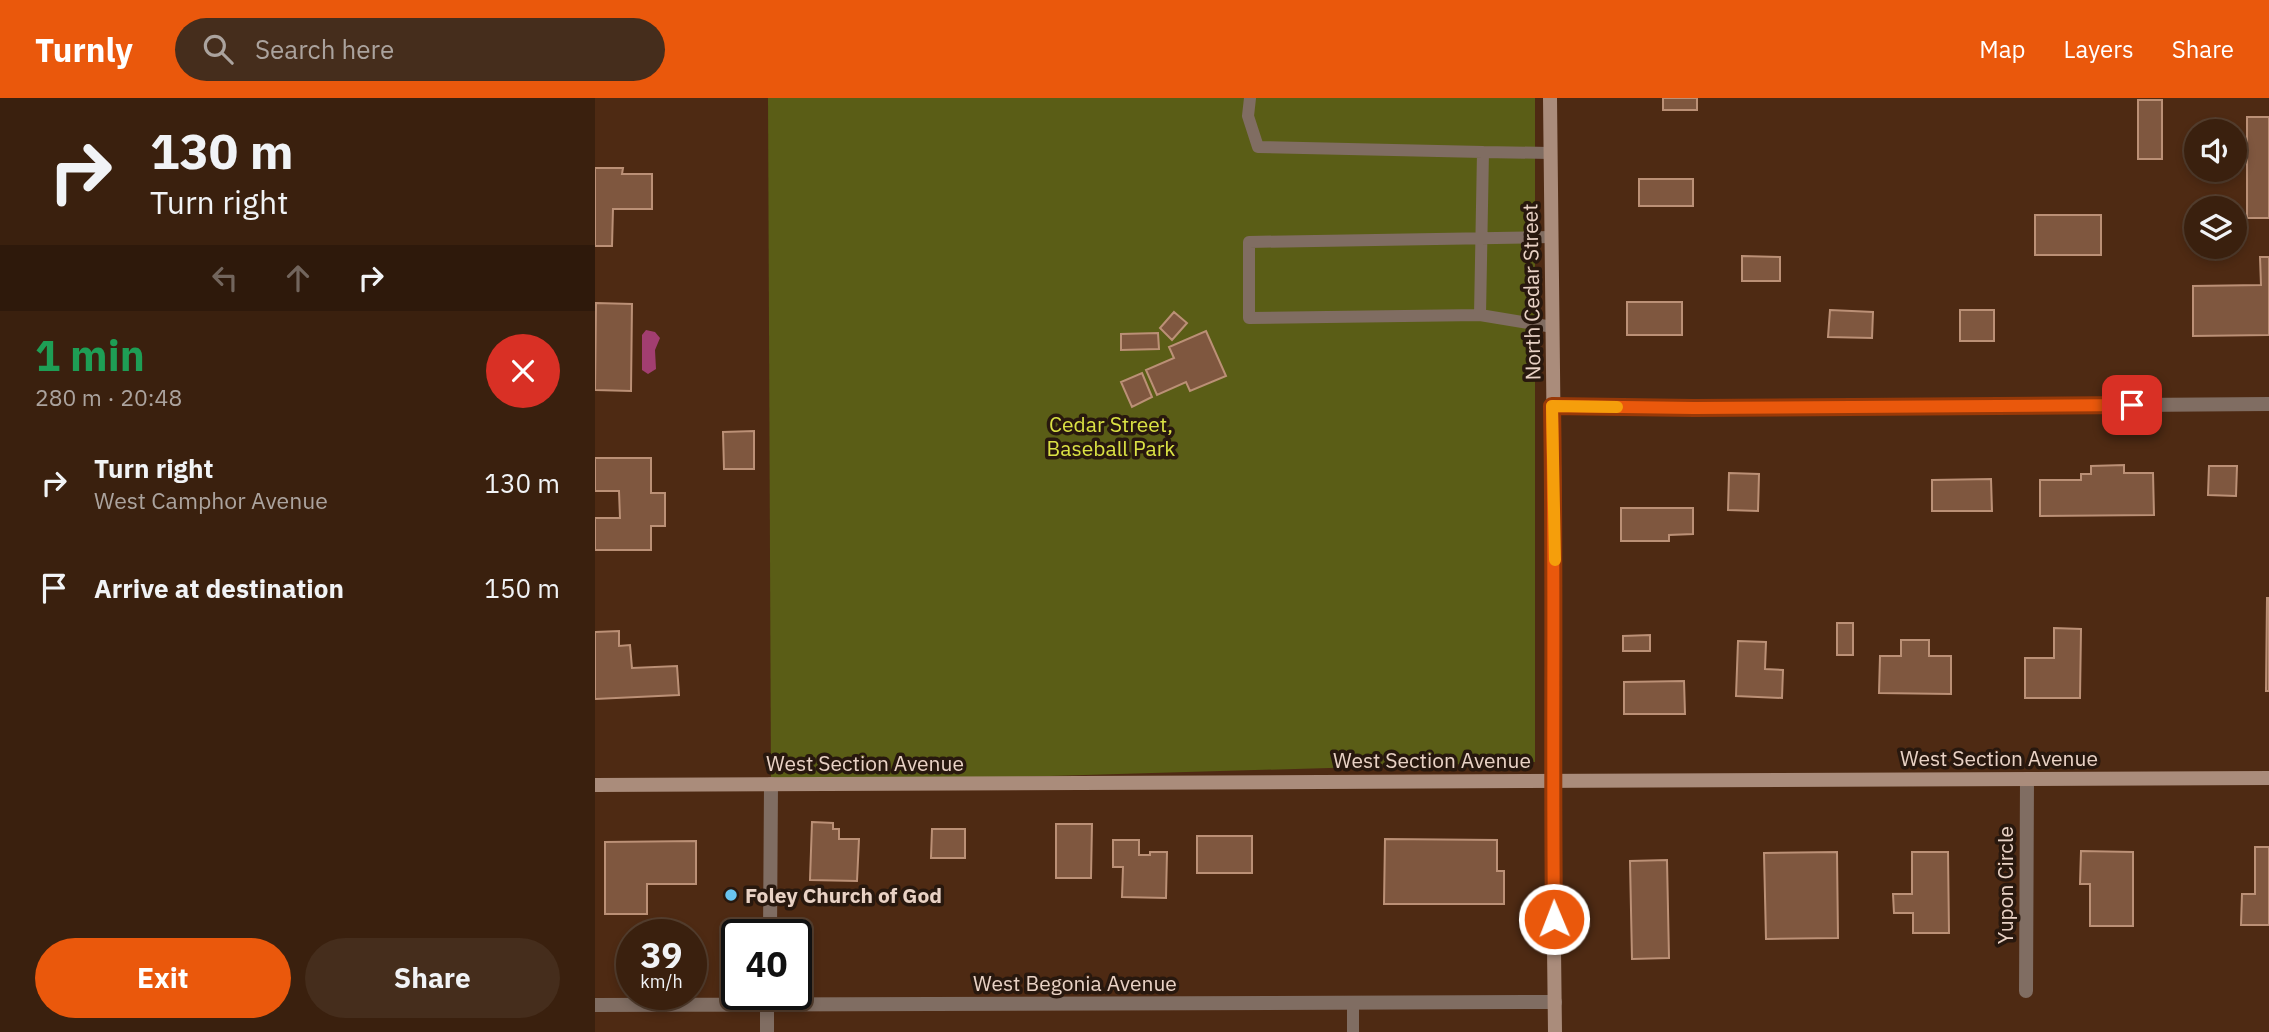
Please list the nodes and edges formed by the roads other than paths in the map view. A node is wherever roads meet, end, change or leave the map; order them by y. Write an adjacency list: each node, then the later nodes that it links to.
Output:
1 (1250, 98): 3 (lane)
2 (1550, 98): 4 (street, North Cedar Street)
3 (1483, 152): 4 (lane); 6 (lane)
4 (1550, 153): 5 (street, North Cedar Street)
5 (1551, 237): 6 (lane); 8 (street, North Cedar Street)
6 (1480, 239): 7 (lane); 7 (lane)
7 (1480, 315): 8 (lane)
8 (1553, 327): 10 (street, North Cedar Street)
9 (2269, 404): 10 (street)
10 (1552, 406): 13 (street, North Cedar Street)
11 (2269, 778): 12 (street, West Section Avenue)
12 (2027, 779): 13 (street, West Section Avenue); 17 (street, Yupon Circle)
13 (1552, 781): 14 (street, West Section Avenue); 20 (street, North Cedar Street)
14 (771, 784): 15 (street, West Section Avenue); 16 (street)
15 (595, 785)
16 (769, 919)
17 (2026, 991)
18 (812, 1000): 21 (street, West Begonia Avenue)
19 (721, 1001): 22 (street, West Begonia Avenue)
20 (1555, 1002): 21 (street, West Begonia Avenue); 26 (street, North Cedar Street)
21 (1353, 1003): 25 (lane)
22 (595, 1005)
23 (767, 1010): 24 (street)
24 (767, 1032)
25 (1353, 1032)
26 (1555, 1032)

